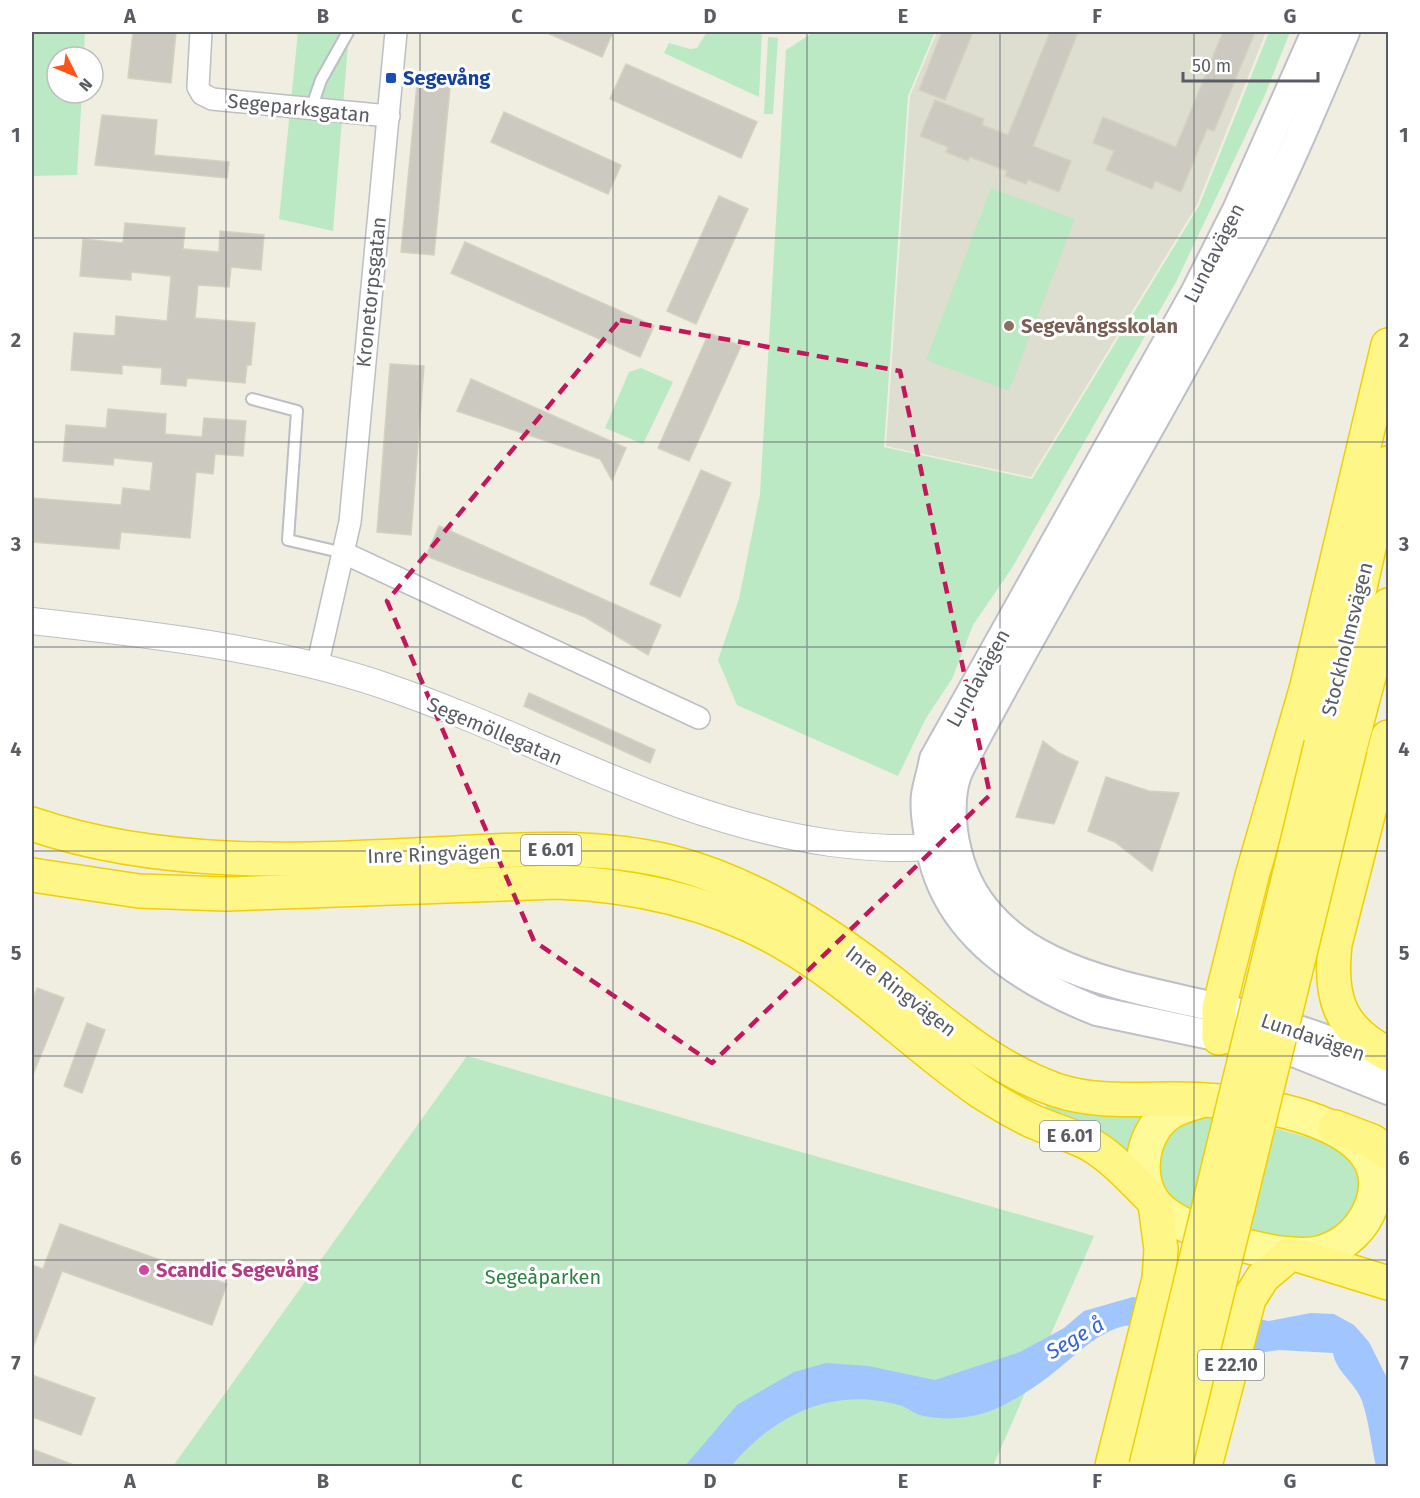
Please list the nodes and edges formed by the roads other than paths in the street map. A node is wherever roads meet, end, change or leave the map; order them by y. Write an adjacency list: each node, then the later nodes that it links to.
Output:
1 (201, 32): 6 (street, Segeparksgatan)
2 (348, 32): 6 (lane)
3 (396, 32): 7 (street, Kronetorpsgatan)
4 (1316, 32): 19 (main road, Lundavägen)
5 (1345, 32): 19 (main road, Lundavägen)
6 (311, 109): 7 (street, Segeparksgatan)
7 (389, 116): 11 (street, Kronetorpsgatan)
8 (1389, 345): 21 (highway)
9 (252, 399): 11 (lane)
10 (1389, 463): 17 (highway, Stockholmsvägen)
11 (344, 553): 14 (street, Kronetorpsgatan); 15 (street)
12 (1389, 605): 17 (highway, Stockholmsvägen)
13 (32, 621): 14 (street, Segemöllegatan)
14 (317, 667): 19 (street, Segemöllegatan)
15 (699, 718)
16 (1389, 737): 22 (highway)
17 (1336, 746): 32 (highway, bridge); 33 (highway, bridge)
18 (32, 824): 25 (highway, Inre Ringvägen / E 6.01)
19 (942, 846): 21 (main road, Lundavägen)
20 (32, 875): 28 (highway, Inre Ringvägen / E 6.01)
21 (1219, 1023): 23 (main road, Lundavägen); 24 (main road, Lundavägen)
22 (1389, 1054)
23 (1389, 1065)
24 (1389, 1090)
25 (1204, 1100): 26 (highway); 28 (highway)
26 (1375, 1150): 27 (highway); 29 (highway)
27 (1389, 1172)
28 (1152, 1200): 29 (highway); 31 (highway)
29 (1296, 1255): 30 (highway); 34 (highway, E 22.10)
30 (1389, 1283)
31 (1112, 1467)
32 (1146, 1467)
33 (1175, 1467)
34 (1205, 1467)

